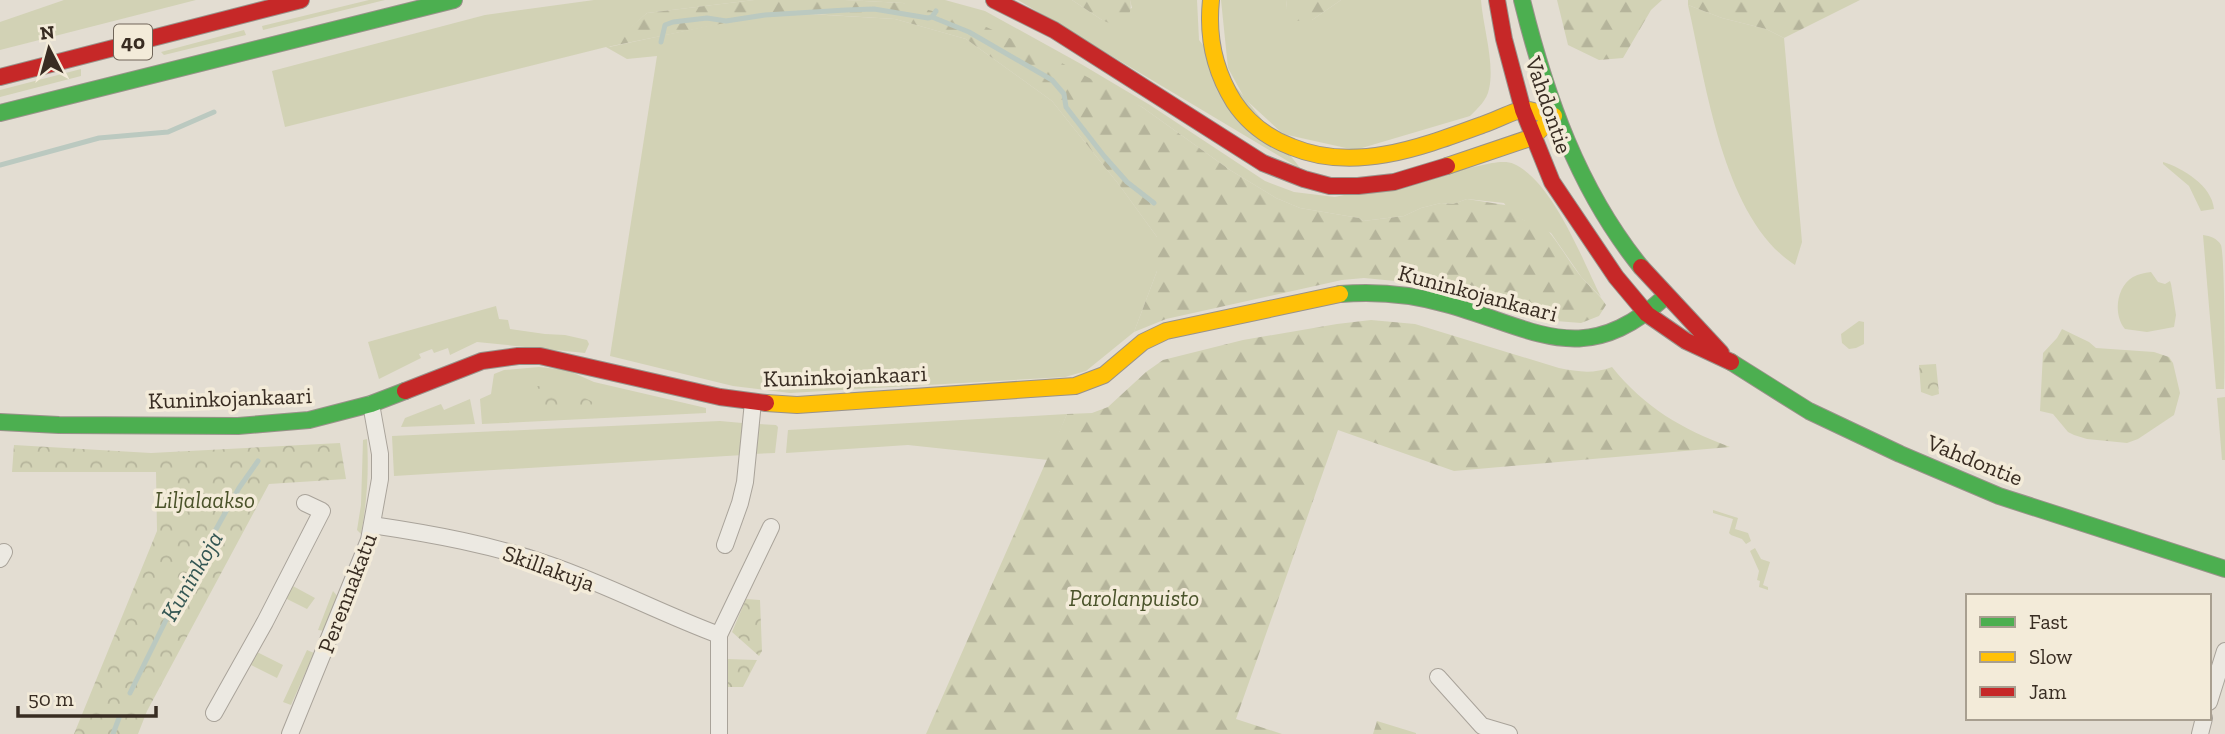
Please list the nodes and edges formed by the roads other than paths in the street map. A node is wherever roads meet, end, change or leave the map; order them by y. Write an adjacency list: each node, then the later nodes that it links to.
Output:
1 (301, 0): 7 (main road, 40)
2 (454, 0): 9 (main road, 40)
3 (995, 0): 11 (main road)
4 (1211, 0): 8 (main road)
5 (1497, 0): 8 (main road, Vahdontie)
6 (1522, 0): 10 (main road, Vahdontie)
7 (0, 77)
8 (1523, 110): 10 (main road); 11 (main road, Vahdontie)
9 (0, 113)
10 (1554, 116): 11 (main road); 12 (main road, Vahdontie)
11 (1533, 137): 13 (main road, Vahdontie)
12 (1666, 296): 13 (main road, Kuninkojankaari); 14 (main road, Vahdontie)
13 (1647, 314): 14 (main road, Vahdontie); 15 (main road, Kuninkojankaari)
14 (1724, 357): 22 (main road, Vahdontie)
15 (753, 402): 16 (main road, Kuninkojankaari); 21 (street)
16 (371, 404): 17 (main road, Kuninkojankaari); 19 (street, Perennakatu)
17 (0, 422)
18 (305, 503): 27 (street)
19 (372, 525): 23 (street, Skillakuja); 28 (street, Perennakatu)
20 (771, 527): 23 (street)
21 (725, 545)
22 (2225, 569)
23 (719, 635): 29 (street)
24 (2225, 651): 26 (street)
25 (1438, 677): 30 (street)
26 (2211, 696)
27 (214, 713)
28 (290, 734)
29 (719, 734)
30 (1509, 734)

